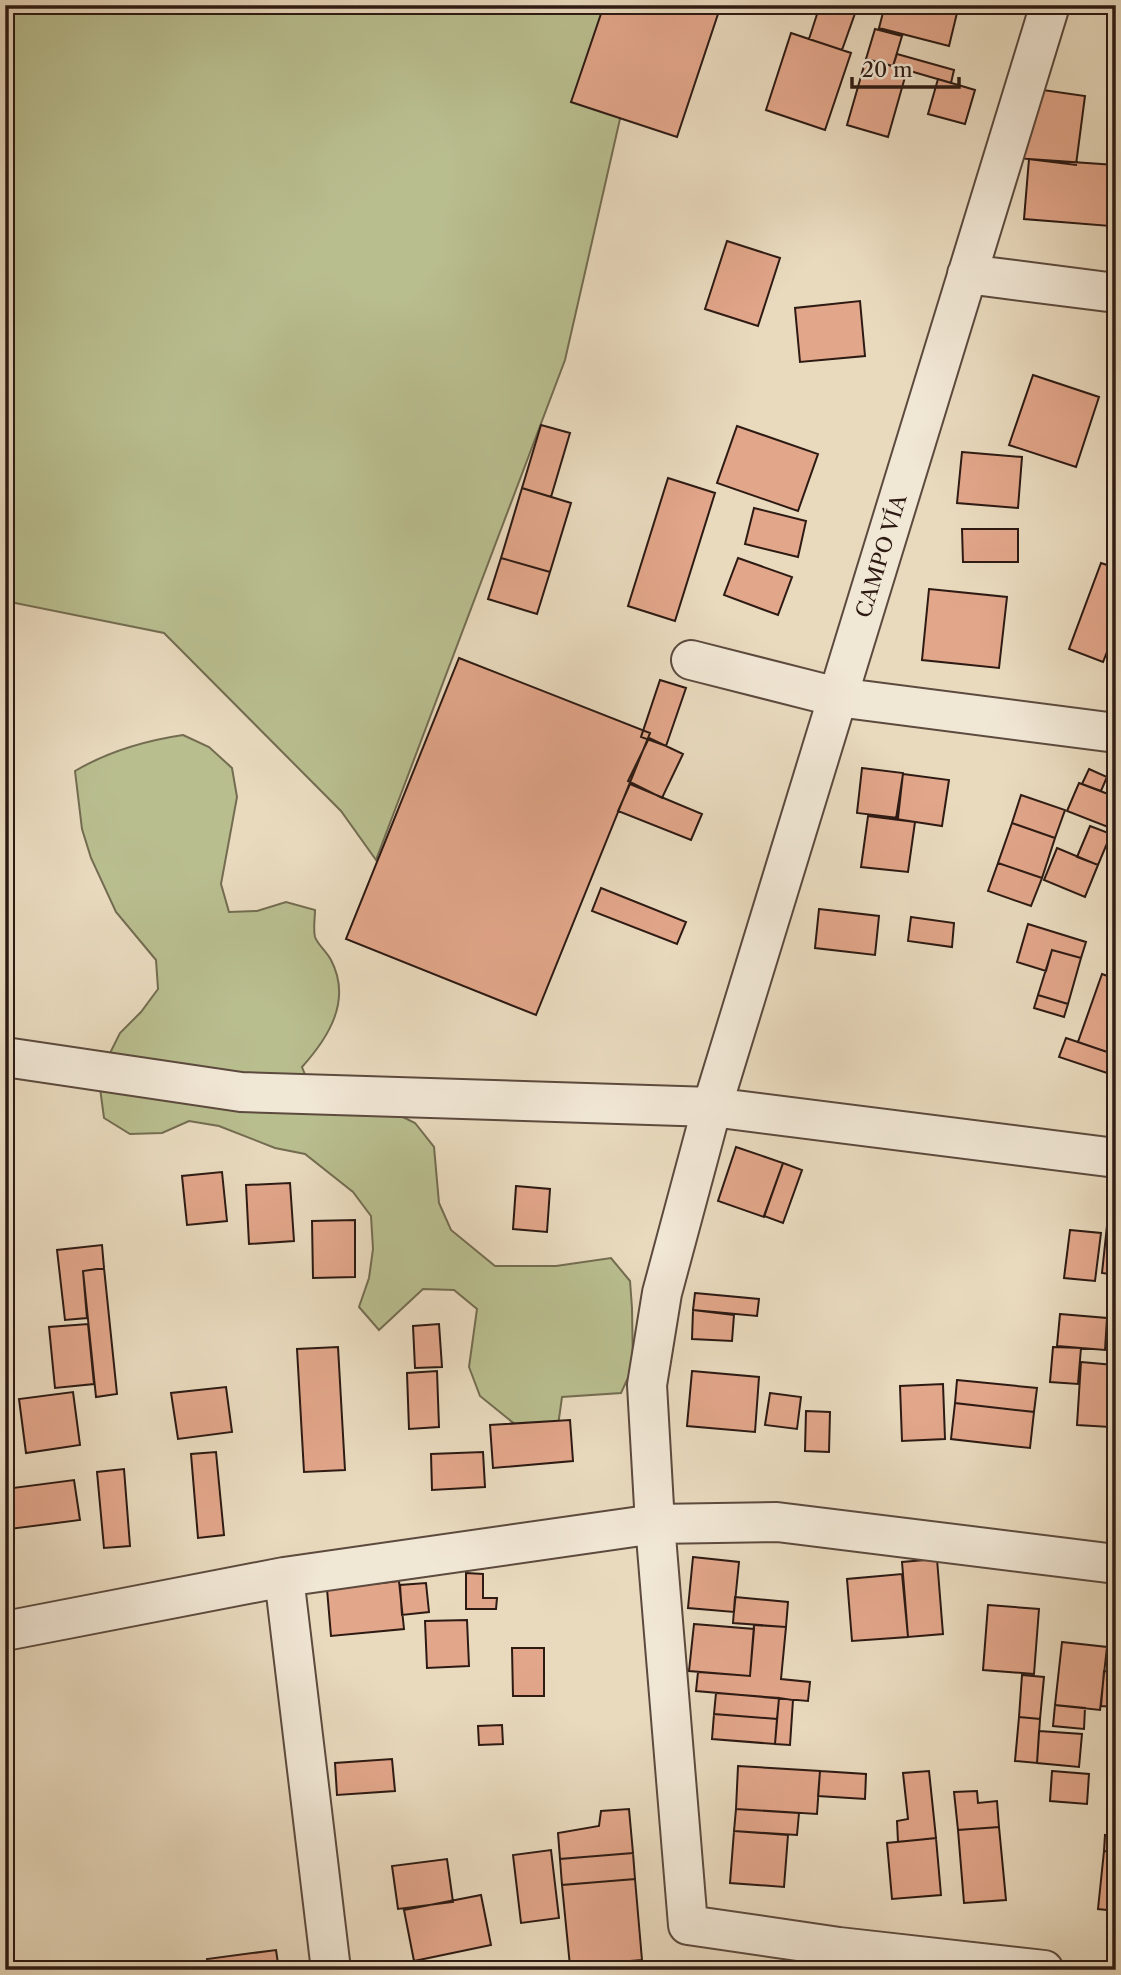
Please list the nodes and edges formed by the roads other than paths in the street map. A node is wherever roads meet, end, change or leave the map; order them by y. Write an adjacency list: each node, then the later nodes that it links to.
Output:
1 (1050, 5): 2 (street, CAMPO VÍA)
2 (967, 274): 3 (street); 5 (street, CAMPO VÍA)
3 (1116, 293)
4 (691, 660): 5 (street)
5 (837, 698): 6 (street); 8 (street, CAMPO VÍA)
6 (1116, 733)
7 (5, 1057): 8 (street)
8 (712, 1107): 9 (street); 10 (street, CAMPO VÍA)
9 (1116, 1158)
10 (655, 1524): 11 (street); 12 (street); 14 (street, CAMPO VÍA)
11 (1116, 1564)
12 (284, 1577): 13 (street); 15 (street)
13 (5, 1630)
14 (840, 1958): 16 (street)
15 (331, 1970)
16 (1044, 1970)

